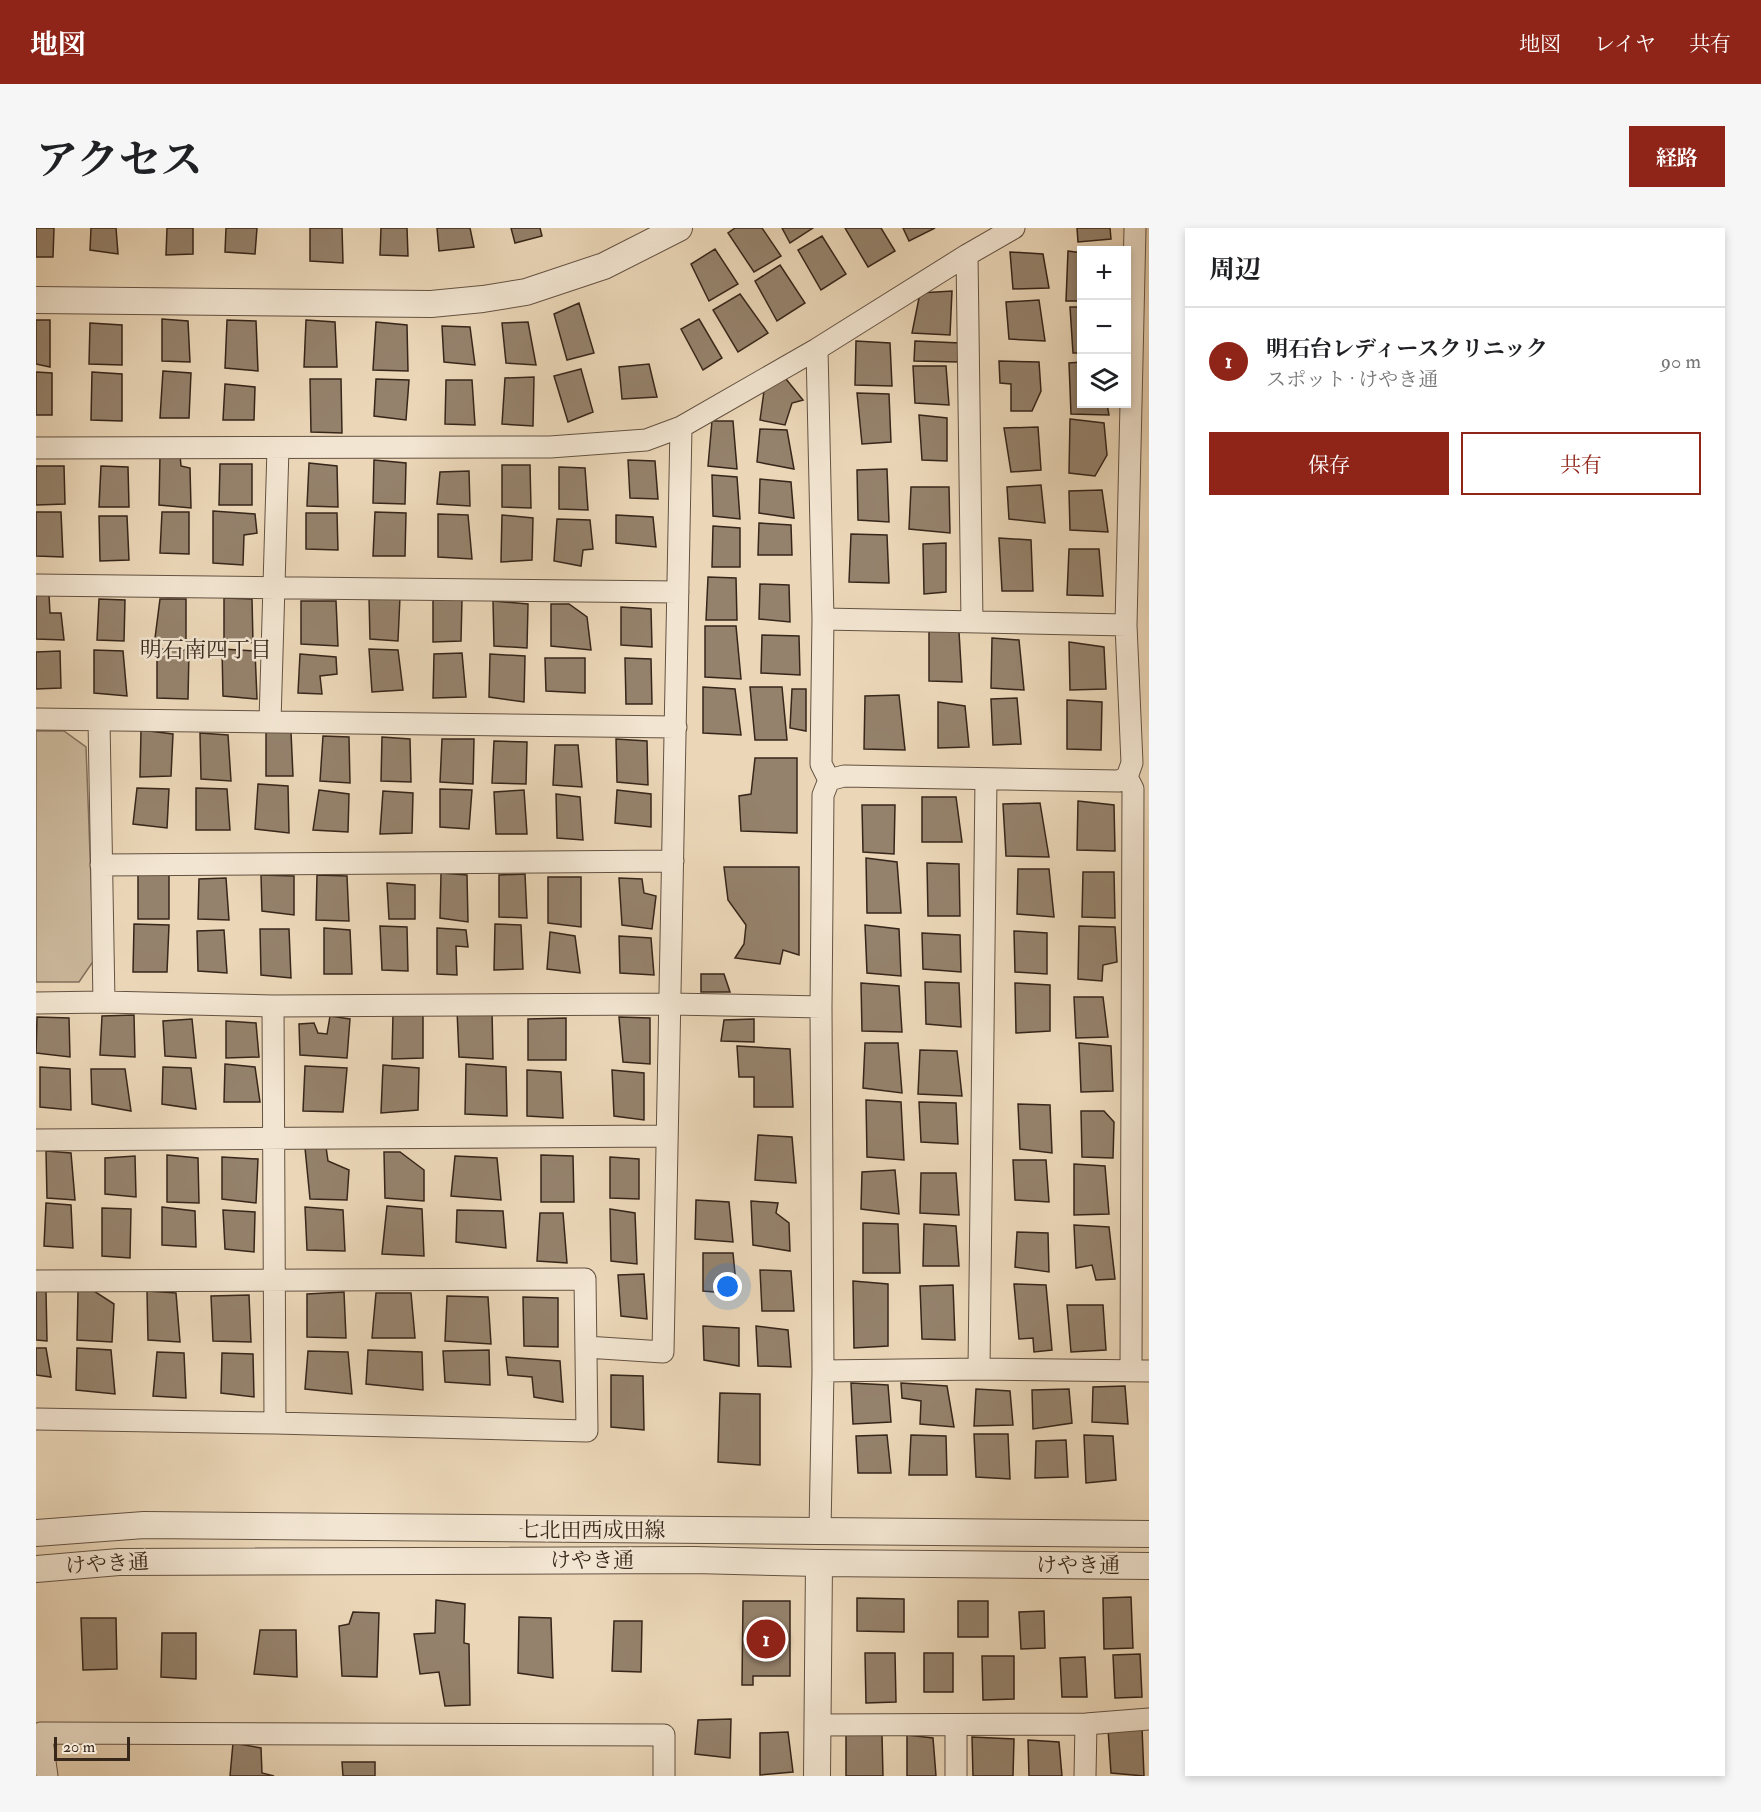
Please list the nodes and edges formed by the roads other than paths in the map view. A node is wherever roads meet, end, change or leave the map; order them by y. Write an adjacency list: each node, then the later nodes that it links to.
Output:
1 (1014, 228): 4 (street)
2 (1135, 228): 15 (street)
3 (675, 229): 5 (street)
4 (967, 255): 6 (street); 14 (street)
5 (36, 300)
6 (817, 349): 7 (street); 13 (street)
7 (681, 427): 9 (street); 12 (street)
8 (36, 448): 9 (street)
9 (278, 448): 11 (street)
10 (36, 585): 11 (street)
11 (274, 588): 12 (street); 18 (street)
12 (678, 592): 19 (street)
13 (823, 619): 14 (street); 22 (street)
14 (972, 622): 15 (street)
15 (1126, 625): 20 (street)
16 (36, 719): 17 (street)
17 (99, 720): 18 (street); 24 (street)
18 (270, 722): 19 (street)
19 (676, 727): 23 (street)
20 (1127, 777): 21 (street); 38 (street)
21 (986, 779): 22 (street); 36 (street)
22 (829, 780): 29 (street)
23 (673, 861): 24 (street); 27 (street)
24 (101, 865): 25 (street)
25 (104, 1002): 26 (street); 28 (street)
26 (36, 1003)
27 (670, 1004): 28 (street); 29 (street); 30 (street)
28 (273, 1006): 31 (street)
29 (821, 1007): 37 (street)
30 (667, 1136): 31 (street); 35 (street)
31 (273, 1138): 32 (street); 33 (street)
32 (36, 1140)
33 (274, 1280): 34 (street); 35 (street); 40 (street)
34 (36, 1281)
35 (586, 1347): 40 (street)
36 (979, 1369): 37 (street); 38 (street)
37 (823, 1371): 41 (street)
38 (1140, 1371)
39 (36, 1419): 40 (street)
40 (275, 1423)
41 (820, 1531): 42 (street, 七北田西成田線); 43 (street, 七北田西成田線)
42 (36, 1533)
43 (1149, 1534)
44 (819, 1563): 45 (street, けやき通); 46 (street, けやき通); 48 (street)
45 (1149, 1566)
46 (36, 1569)
47 (1149, 1719): 50 (street)
48 (818, 1725): 49 (street); 53 (street)
49 (956, 1725): 50 (street); 54 (street)
50 (1086, 1725): 55 (street)
51 (47, 1776): 52 (street)
52 (664, 1776)
53 (817, 1776)
54 (956, 1776)
55 (1085, 1776)

